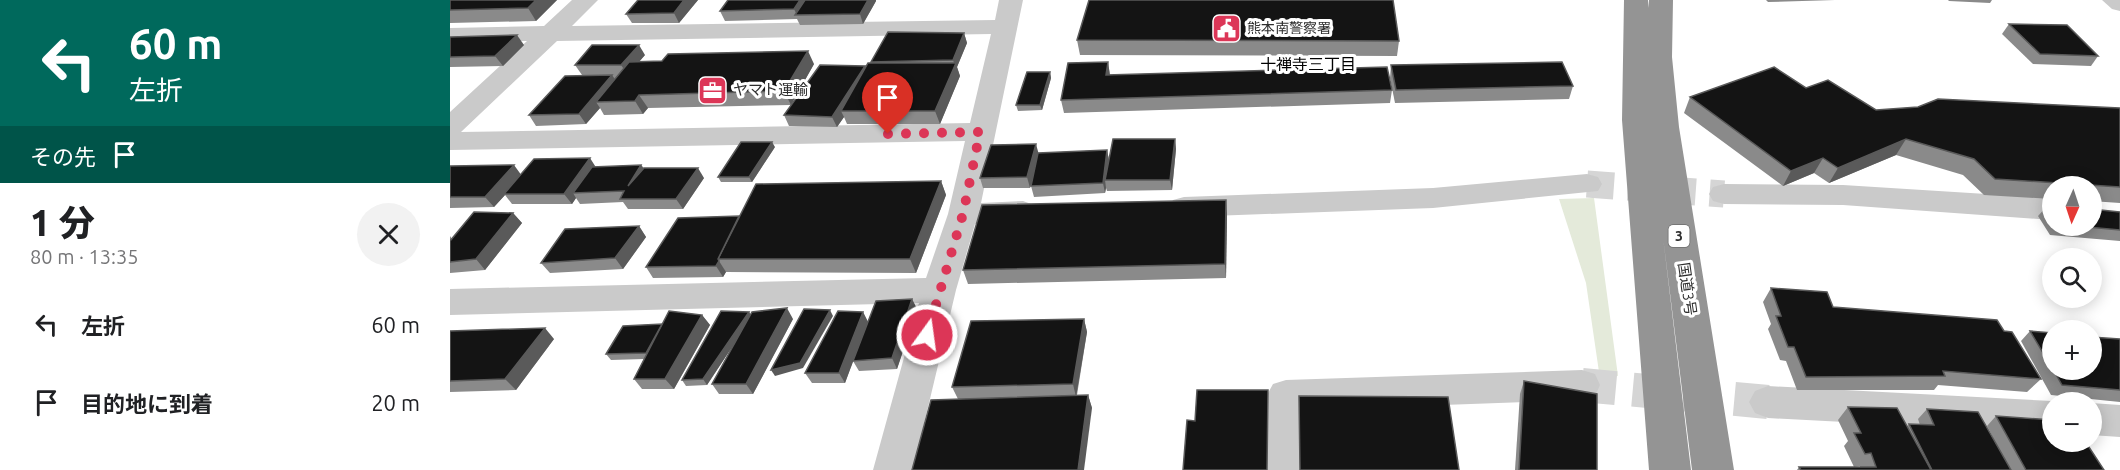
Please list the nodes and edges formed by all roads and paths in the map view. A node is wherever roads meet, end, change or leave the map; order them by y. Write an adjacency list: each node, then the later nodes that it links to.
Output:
1 (586, 0): 7 (street)
2 (1636, 0): 27 (highway, 3)
3 (1661, 0): 28 (highway, 国道3号 / 3)
4 (2114, 0): 5 (street)
5 (2120, 4)
6 (1008, 13): 7 (street); 10 (street)
7 (551, 34): 8 (street); 9 (street)
8 (450, 35)
9 (450, 127)
10 (980, 132): 11 (street); 17 (street)
11 (450, 141)
12 (1587, 184): 14 (street)
13 (1724, 194): 15 (street)
14 (1151, 208)
15 (2042, 208)
16 (1057, 211): 17 (street)
17 (963, 214): 18 (street)
18 (939, 290): 19 (street); 25 (street)
19 (450, 302)
20 (1582, 385): 26 (street)
21 (1768, 402): 22 (street)
22 (2042, 416)
23 (2102, 420): 24 (street)
24 (2120, 421)
25 (893, 470)
26 (1286, 470)
27 (1670, 470)
28 (1713, 470)

